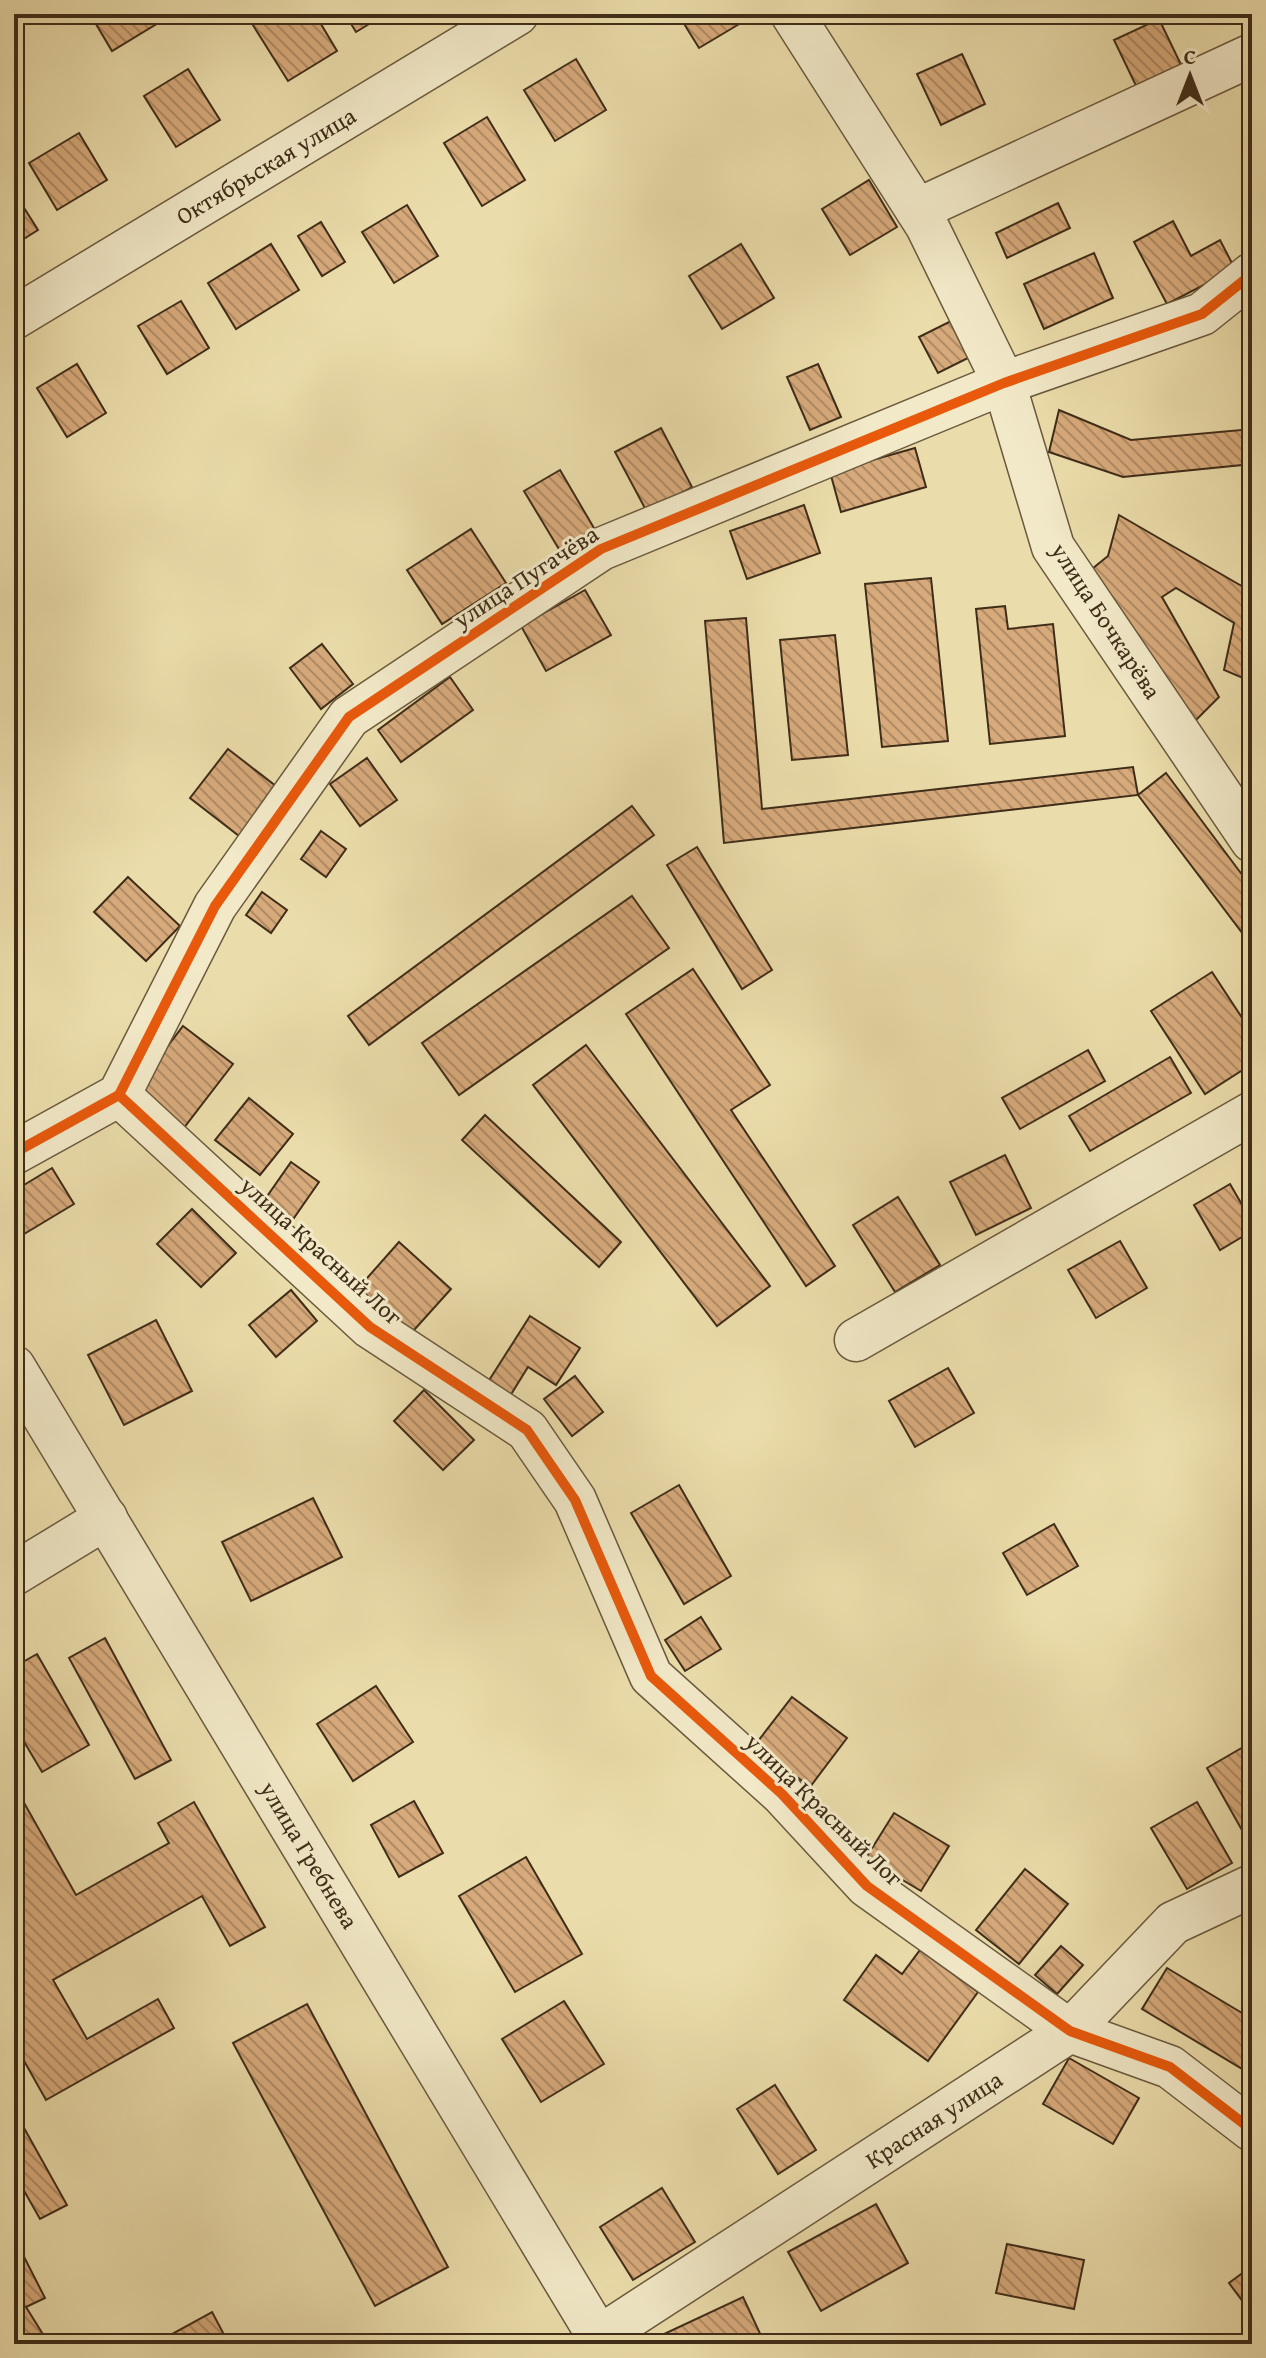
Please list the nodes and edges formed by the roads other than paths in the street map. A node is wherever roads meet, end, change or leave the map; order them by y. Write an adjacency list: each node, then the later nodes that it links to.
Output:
1 (517, 14): 6 (street, Октябрьская улица)
2 (792, 14): 4 (street, улица Бочкарёва)
3 (1252, 55): 4 (street)
4 (917, 210): 7 (street, улица Бочкарёва)
5 (1252, 274): 7 (street, улица Пугачёва)
6 (14, 318)
7 (1004, 383): 8 (street, улица Бочкарёва); 9 (street, улица Пугачёва)
8 (1252, 841)
9 (119, 1095): 11 (street); 17 (street, улица Красный Лог)
10 (1252, 1113): 12 (street)
11 (14, 1153)
12 (856, 1340)
13 (14, 1367): 14 (street, улица Гребнева)
14 (106, 1518): 15 (street); 19 (street, улица Гребнева)
15 (14, 1574)
16 (1252, 1886): 17 (street, Красная улица)
17 (1070, 2031): 18 (street, улица Красный Лог); 19 (street, Красная улица)
18 (1252, 2130)
19 (601, 2341)

